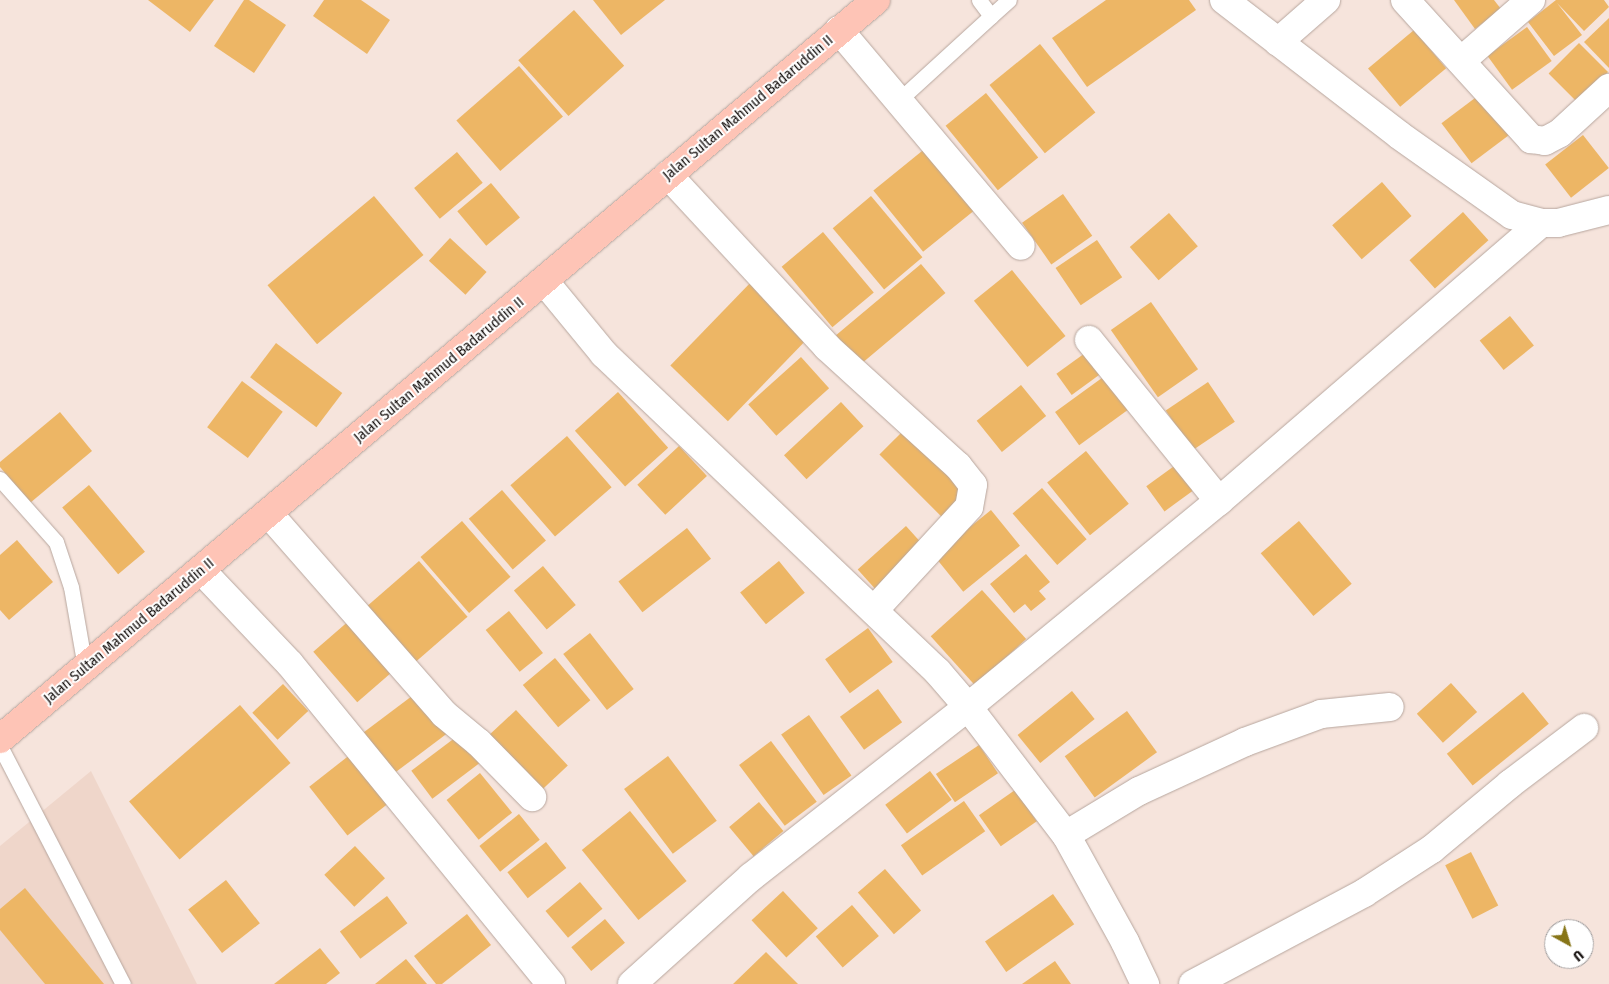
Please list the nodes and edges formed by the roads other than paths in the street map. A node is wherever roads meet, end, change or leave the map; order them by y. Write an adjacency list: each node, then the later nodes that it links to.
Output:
1 (979, 0): 8 (lane)
2 (1009, 0): 8 (lane)
3 (1224, 0): 10 (street)
4 (1326, 0): 10 (street)
5 (1405, 0): 11 (street)
6 (1531, 0): 11 (street)
7 (870, 3): 9 (highway, Jalan Sultan Mahmud Badaruddin II)
8 (991, 16): 13 (lane)
9 (839, 30): 13 (street); 14 (highway, Jalan Sultan Mahmud Badaruddin II)
10 (1278, 42): 16 (street)
11 (1462, 61): 12 (street)
12 (1609, 88)
13 (898, 101): 17 (street)
14 (668, 176): 18 (highway, Jalan Sultan Mahmud Badaruddin II); 24 (street)
15 (1609, 210): 16 (street)
16 (1541, 223): 21 (street)
17 (1021, 246)
18 (544, 281): 22 (highway, Jalan Sultan Mahmud Badaruddin II); 24 (street)
19 (1089, 340): 21 (street)
20 (0, 479): 25 (lane)
21 (1219, 501): 26 (street)
22 (269, 514): 23 (highway, Jalan Sultan Mahmud Badaruddin II); 31 (street)
23 (201, 570): 25 (highway, Jalan Sultan Mahmud Badaruddin II); 34 (street)
24 (874, 610): 26 (street)
25 (85, 667): 29 (highway, Jalan Sultan Mahmud Badaruddin II)
26 (968, 707): 32 (street); 35 (street)
27 (1390, 707): 32 (street)
28 (1584, 728): 37 (street)
29 (0, 739)
30 (0, 746): 33 (lane)
31 (532, 797)
32 (1066, 835): 36 (street)
33 (123, 984)
34 (550, 984)
35 (632, 984)
36 (1145, 984)
37 (1193, 984)

